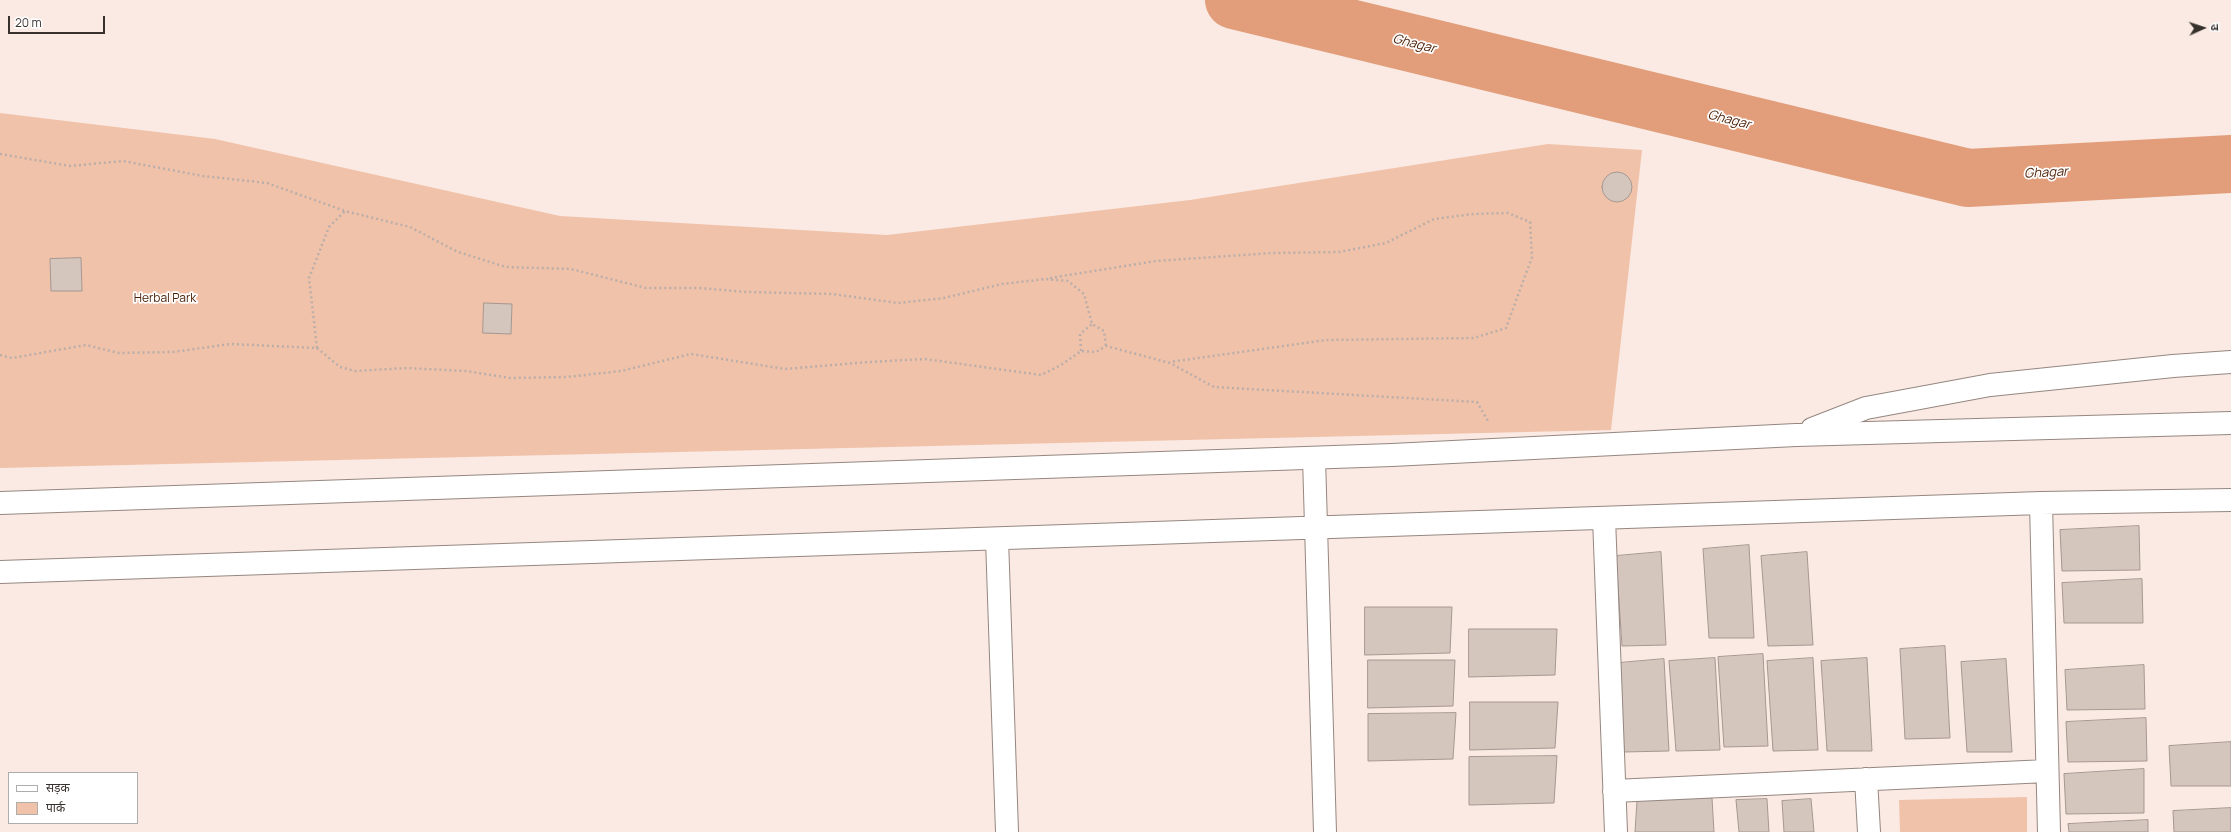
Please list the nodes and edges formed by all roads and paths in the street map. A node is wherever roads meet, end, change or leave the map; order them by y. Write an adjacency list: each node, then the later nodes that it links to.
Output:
1 (0, 154): 2 (path)
2 (345, 211): 3 (path); 6 (path)
3 (1046, 279): 4 (path); 9 (path)
4 (1092, 324): 5 (path); 7 (path)
5 (1106, 346): 7 (path); 9 (path)
6 (317, 348): 7 (path); 8 (path)
7 (1081, 351)
8 (0, 355)
9 (1170, 362): 13 (path)
10 (2231, 362): 12 (street)
11 (2231, 424): 12 (street)
12 (1796, 435): 13 (street)
13 (1502, 450): 14 (street)
14 (1314, 458): 16 (street); 19 (street)
15 (2231, 500): 17 (street)
16 (0, 503)
17 (2041, 503): 18 (street); 22 (street)
18 (1604, 518): 19 (street); 24 (street)
19 (1316, 527): 20 (street); 26 (street)
20 (997, 538): 21 (street); 25 (street)
21 (0, 572)
22 (2047, 771): 23 (street); 29 (street)
23 (1866, 779): 24 (street); 28 (street)
24 (1614, 791): 27 (street)
25 (1007, 832)
26 (1325, 832)
27 (1616, 832)
28 (1869, 832)
29 (2049, 832)

